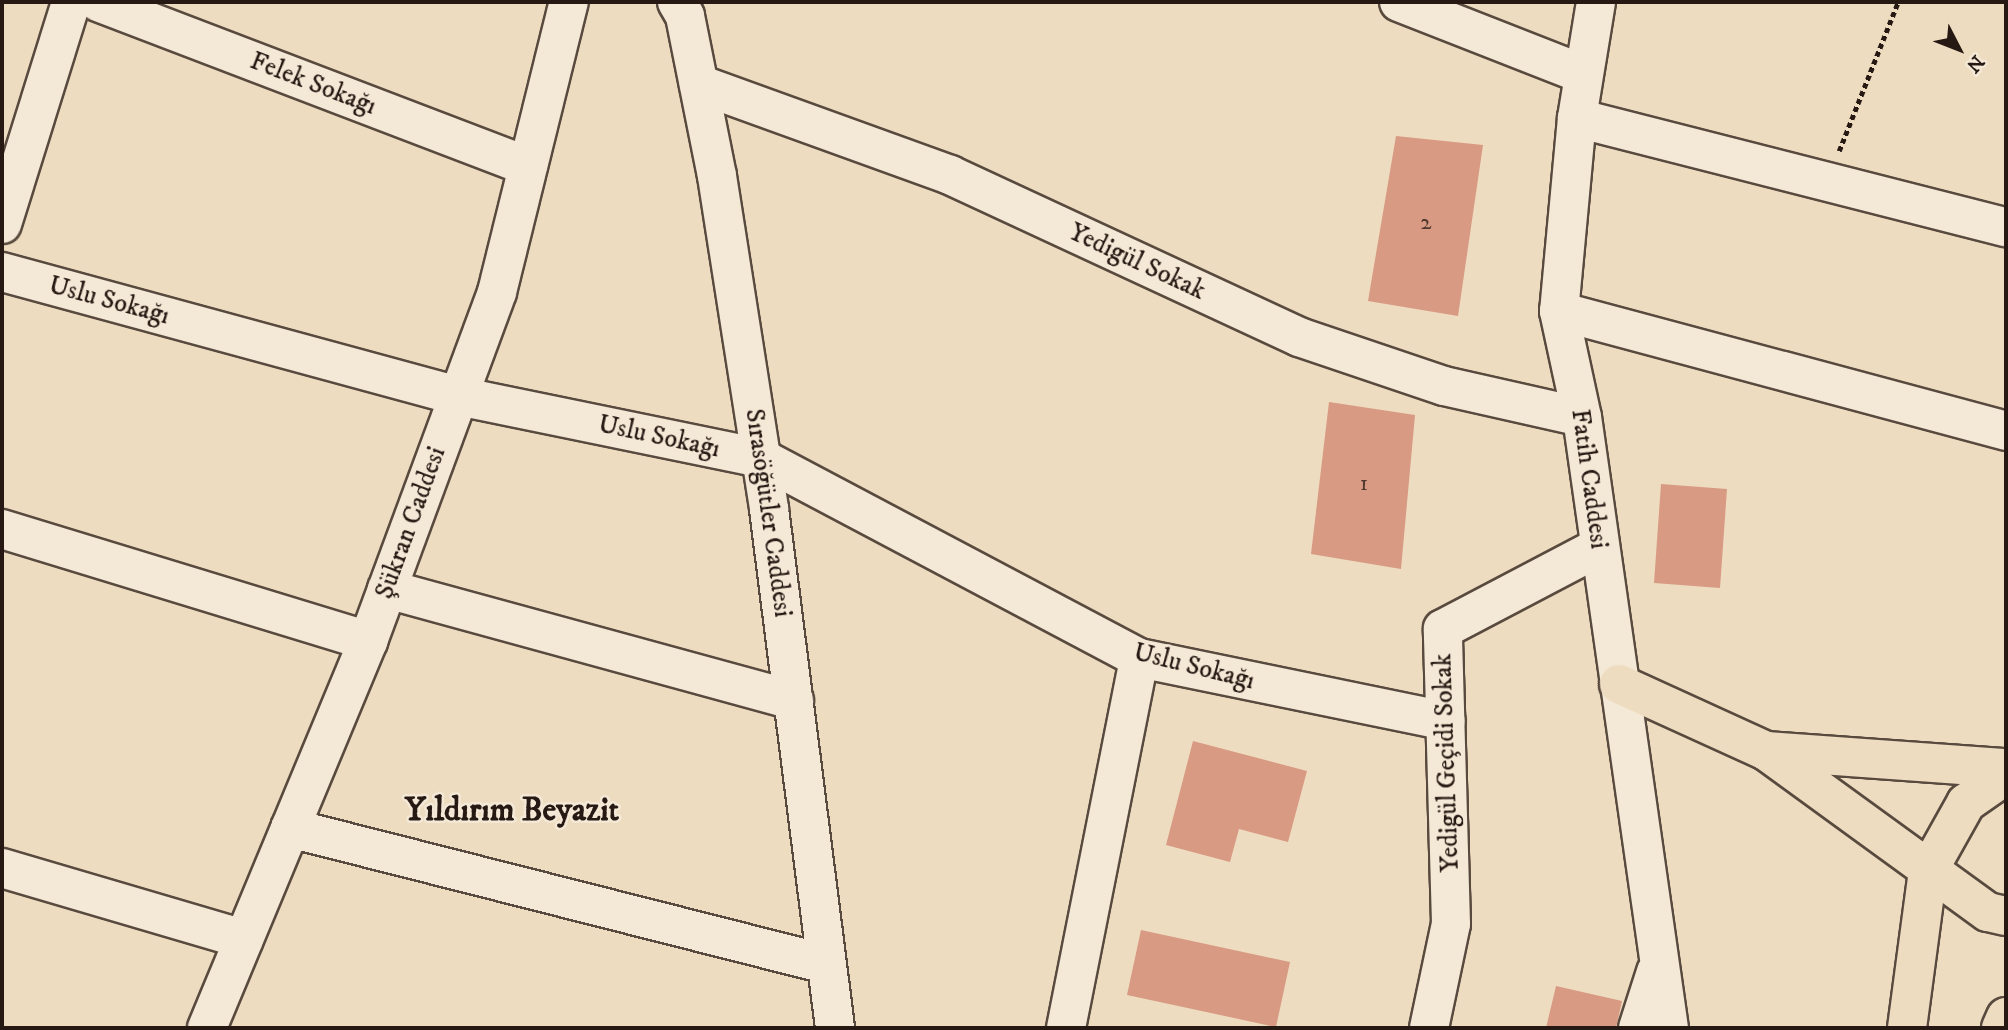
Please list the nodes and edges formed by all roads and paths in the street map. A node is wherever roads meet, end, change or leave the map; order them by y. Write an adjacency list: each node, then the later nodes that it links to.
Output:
1 (71, 2): 13 (street)
2 (98, 2): 11 (street, Felek Sokağı)
3 (569, 2): 11 (street, Şükran Caddesi)
4 (677, 2): 9 (street, Sırasöğütler Caddesi)
5 (1399, 2): 8 (street)
6 (1596, 2): 8 (street, Fatih Caddesi)
7 (1898, 2): 12 (path)
8 (1583, 74): 10 (street, Fatih Caddesi)
9 (699, 84): 18 (street, Yedigül Sokak); 20 (street, Sırasöğütler Caddesi)
10 (1577, 118): 12 (street); 16 (street, Fatih Caddesi)
11 (528, 166): 17 (street, Şükran Caddesi)
12 (1827, 181): 14 (street)
13 (2, 224)
14 (2006, 227)
15 (2, 272): 17 (street, Uslu Sokağı)
16 (1559, 312): 18 (street, Fatih Caddesi); 19 (street)
17 (458, 396): 20 (street, Uslu Sokağı); 23 (street, Şükran Caddesi)
18 (1582, 417): 22 (street, Fatih Caddesi)
19 (2006, 431)
20 (761, 458): 25 (street, Uslu Sokağı); 27 (street, Sırasöğütler Caddesi)
21 (2, 529): 24 (street)
22 (1599, 547): 26 (street, Fatih Caddesi); 28 (street, Yedigül Geçidi Sokak)
23 (387, 589): 24 (street, Şükran Caddesi); 27 (street)
24 (368, 641): 32 (street, Şükran Caddesi)
25 (1139, 658): 28 (street, Uslu Sokağı); 42 (street)
26 (1619, 684): 29 (main road); 37 (street, Fatih Caddesi)
27 (794, 700): 38 (street, Sırasöğütler Caddesi)
28 (1446, 721): 43 (street, Yedigül Geçidi Sokak)
29 (1766, 751): 30 (main road); 34 (main road)
30 (2006, 768)
31 (2006, 775): 34 (main road)
32 (290, 828): 36 (street, Şükran Caddesi); 38 (street)
33 (2, 868): 36 (street)
34 (1928, 870): 35 (main road); 46 (main road)
35 (2006, 916)
36 (244, 939): 40 (street, Şükran Caddesi)
37 (1660, 957): 44 (street); 45 (street, Fatih Caddesi)
38 (826, 964): 41 (street, Sırasöğütler Caddesi)
39 (2006, 1017): 47 (main road)
40 (208, 1028)
41 (835, 1028)
42 (1066, 1028)
43 (1429, 1028)
44 (1638, 1028)
45 (1669, 1028)
46 (1908, 1028)
47 (2001, 1028)

